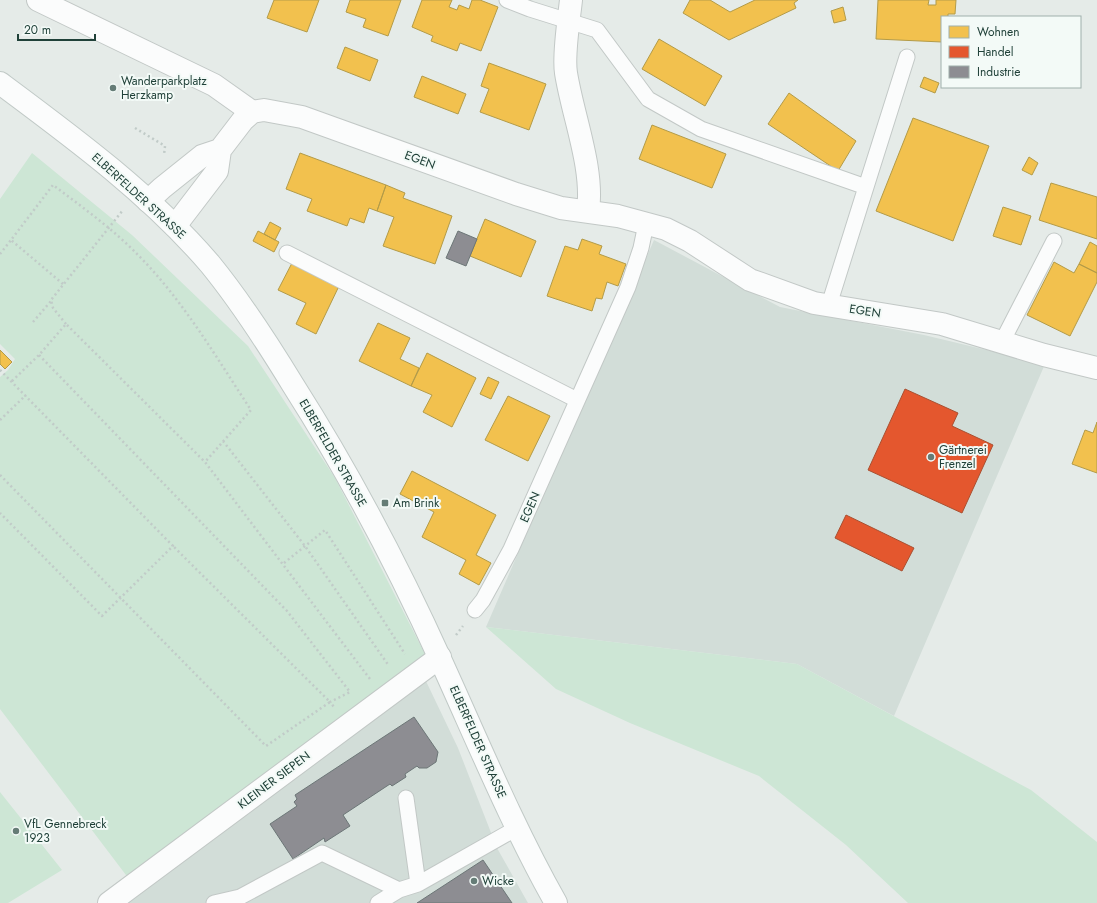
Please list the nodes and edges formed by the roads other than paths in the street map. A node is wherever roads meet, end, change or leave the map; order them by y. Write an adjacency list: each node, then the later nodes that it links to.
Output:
1 (38, 0): 6 (street)
2 (507, 0): 3 (lane)
3 (570, 10): 8 (lane); 10 (street)
4 (907, 57): 8 (lane)
5 (0, 83): 9 (street, ELBERFELDER STRASSE)
6 (252, 112): 7 (street); 10 (street, EGEN)
7 (220, 150): 9 (street); 12 (street)
8 (866, 188): 15 (lane)
9 (143, 197): 12 (street, ELBERFELDER STRASSE)
10 (588, 211): 11 (street, EGEN)
11 (646, 224): 15 (street, EGEN); 18 (lane, EGEN)
12 (175, 226): 20 (street, ELBERFELDER STRASSE)
13 (1054, 241): 16 (lane)
14 (287, 253): 18 (lane)
15 (829, 305): 16 (street, EGEN)
16 (1002, 342): 17 (street, EGEN)
17 (1097, 368)
18 (577, 400): 19 (lane, EGEN)
19 (475, 610)
20 (440, 657): 22 (street, ELBERFELDER STRASSE); 25 (street, KLEINER SIEPEN)
21 (406, 798): 23 (lane)
22 (518, 828): 23 (lane); 28 (street, ELBERFELDER STRASSE)
23 (418, 884): 24 (lane)
24 (399, 890): 26 (lane); 27 (lane)
25 (109, 903)
26 (214, 903)
27 (378, 903)
28 (556, 903)

